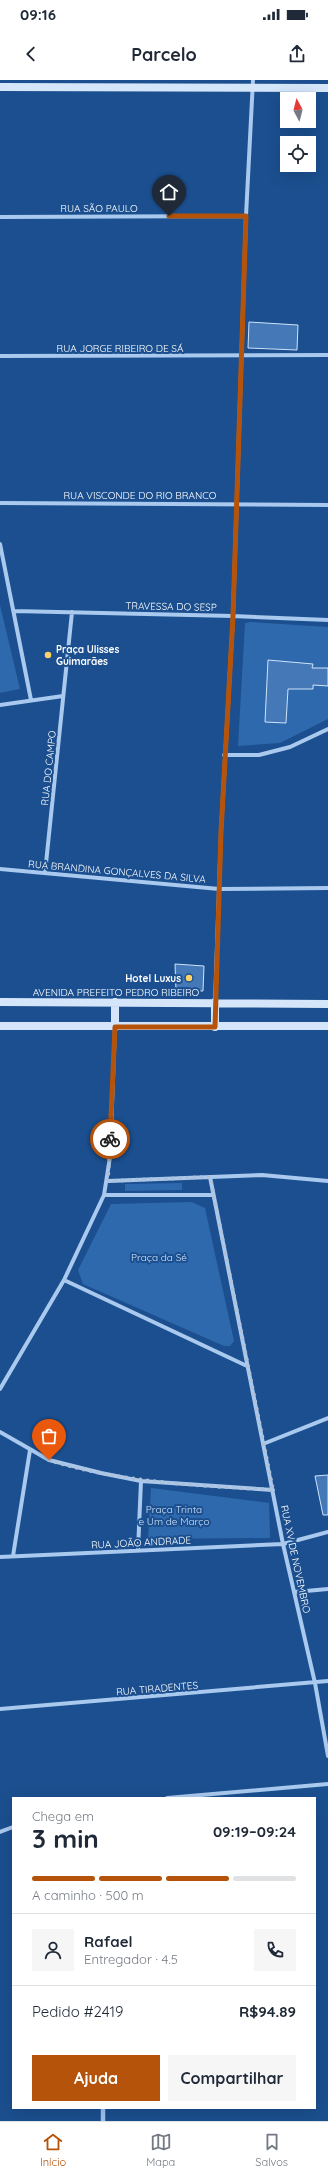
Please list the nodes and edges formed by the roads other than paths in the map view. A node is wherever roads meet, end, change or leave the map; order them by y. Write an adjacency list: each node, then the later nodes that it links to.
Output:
1 (253, 84): 2 (main road); 3 (main road); 4 (street)
2 (0, 87)
3 (328, 88)
4 (246, 216): 5 (street, RUA SÃO PAULO); 8 (street)
5 (0, 217)
6 (328, 355): 8 (street, RUA JORGE RIBEIRO DE SÁ)
7 (0, 356): 8 (street, RUA JORGE RIBEIRO DE SÁ)
8 (241, 356): 10 (street)
9 (0, 503): 10 (street, RUA VISCONDE DO RIO BRANCO)
10 (237, 503): 11 (street, RUA VISCONDE DO RIO BRANCO); 15 (street)
11 (328, 505)
12 (0, 544): 13 (street)
13 (14, 611): 14 (street, TRAVESSA DO SESP); 18 (street)
14 (72, 612): 15 (street, TRAVESSA DO SESP); 17 (street, RUA DO CAMPO)
15 (233, 616): 16 (street, TRAVESSA DO SESP); 21 (street)
16 (328, 620)
17 (63, 696): 18 (street); 23 (street, RUA DO CAMPO)
18 (31, 700): 19 (street)
19 (0, 705)
20 (328, 729): 21 (street)
21 (224, 755): 25 (street)
22 (0, 869): 23 (street, RUA BRANDINA GONÇALVES DA SILVA)
23 (45, 873): 25 (street, RUA BRANDINA GONÇALVES DA SILVA)
24 (328, 888): 25 (street, RUA BRANDINA GONÇALVES DA SILVA)
25 (219, 889): 28 (street)
26 (0, 1002): 27 (main road, AVENIDA PREFEITO PEDRO RIBEIRO)
27 (115, 1002): 28 (main road, AVENIDA PREFEITO PEDRO RIBEIRO); 32 (main road)
28 (215, 1002): 29 (main road, AVENIDA PREFEITO PEDRO RIBEIRO); 33 (main road)
29 (328, 1004)
30 (0, 1026): 32 (main road)
31 (328, 1026): 33 (main road)
32 (115, 1027): 33 (main road); 36 (street)
33 (215, 1027)
34 (210, 1177): 35 (street); 36 (street); 37 (street, RUA XV DE NOVEMBRO)
35 (328, 1180)
36 (108, 1181): 38 (street)
37 (213, 1195): 38 (street); 40 (street, RUA XV DE NOVEMBRO)
38 (104, 1196): 39 (street)
39 (64, 1280): 40 (street); 41 (street)
40 (247, 1366): 44 (street, RUA XV DE NOVEMBRO)
41 (0, 1389)
42 (328, 1418): 44 (street)
43 (0, 1432): 45 (street)
44 (263, 1444): 47 (street, RUA XV DE NOVEMBRO)
45 (30, 1450): 46 (street); 51 (street)
46 (141, 1481): 47 (street); 50 (street)
47 (273, 1490): 49 (street, RUA XV DE NOVEMBRO)
48 (328, 1532): 49 (street, RUA JOÃO ANDRADE)
49 (283, 1544): 50 (street, RUA JOÃO ANDRADE); 54 (street, RUA XV DE NOVEMBRO)
50 (138, 1550): 51 (street, RUA JOÃO ANDRADE)
51 (13, 1556): 52 (street, RUA JOÃO ANDRADE)
52 (0, 1557)
53 (328, 1589): 54 (street)
54 (294, 1592): 56 (street, RUA XV DE NOVEMBRO)
55 (328, 1681): 56 (street, RUA TIRADENTES)
56 (315, 1683): 57 (street, RUA TIRADENTES); 58 (street, RUA XV DE NOVEMBRO)
57 (0, 1708)
58 (328, 1756)
59 (328, 1784): 60 (street)
60 (178, 1797)
61 (12, 1827): 62 (street)
62 (0, 1832)

